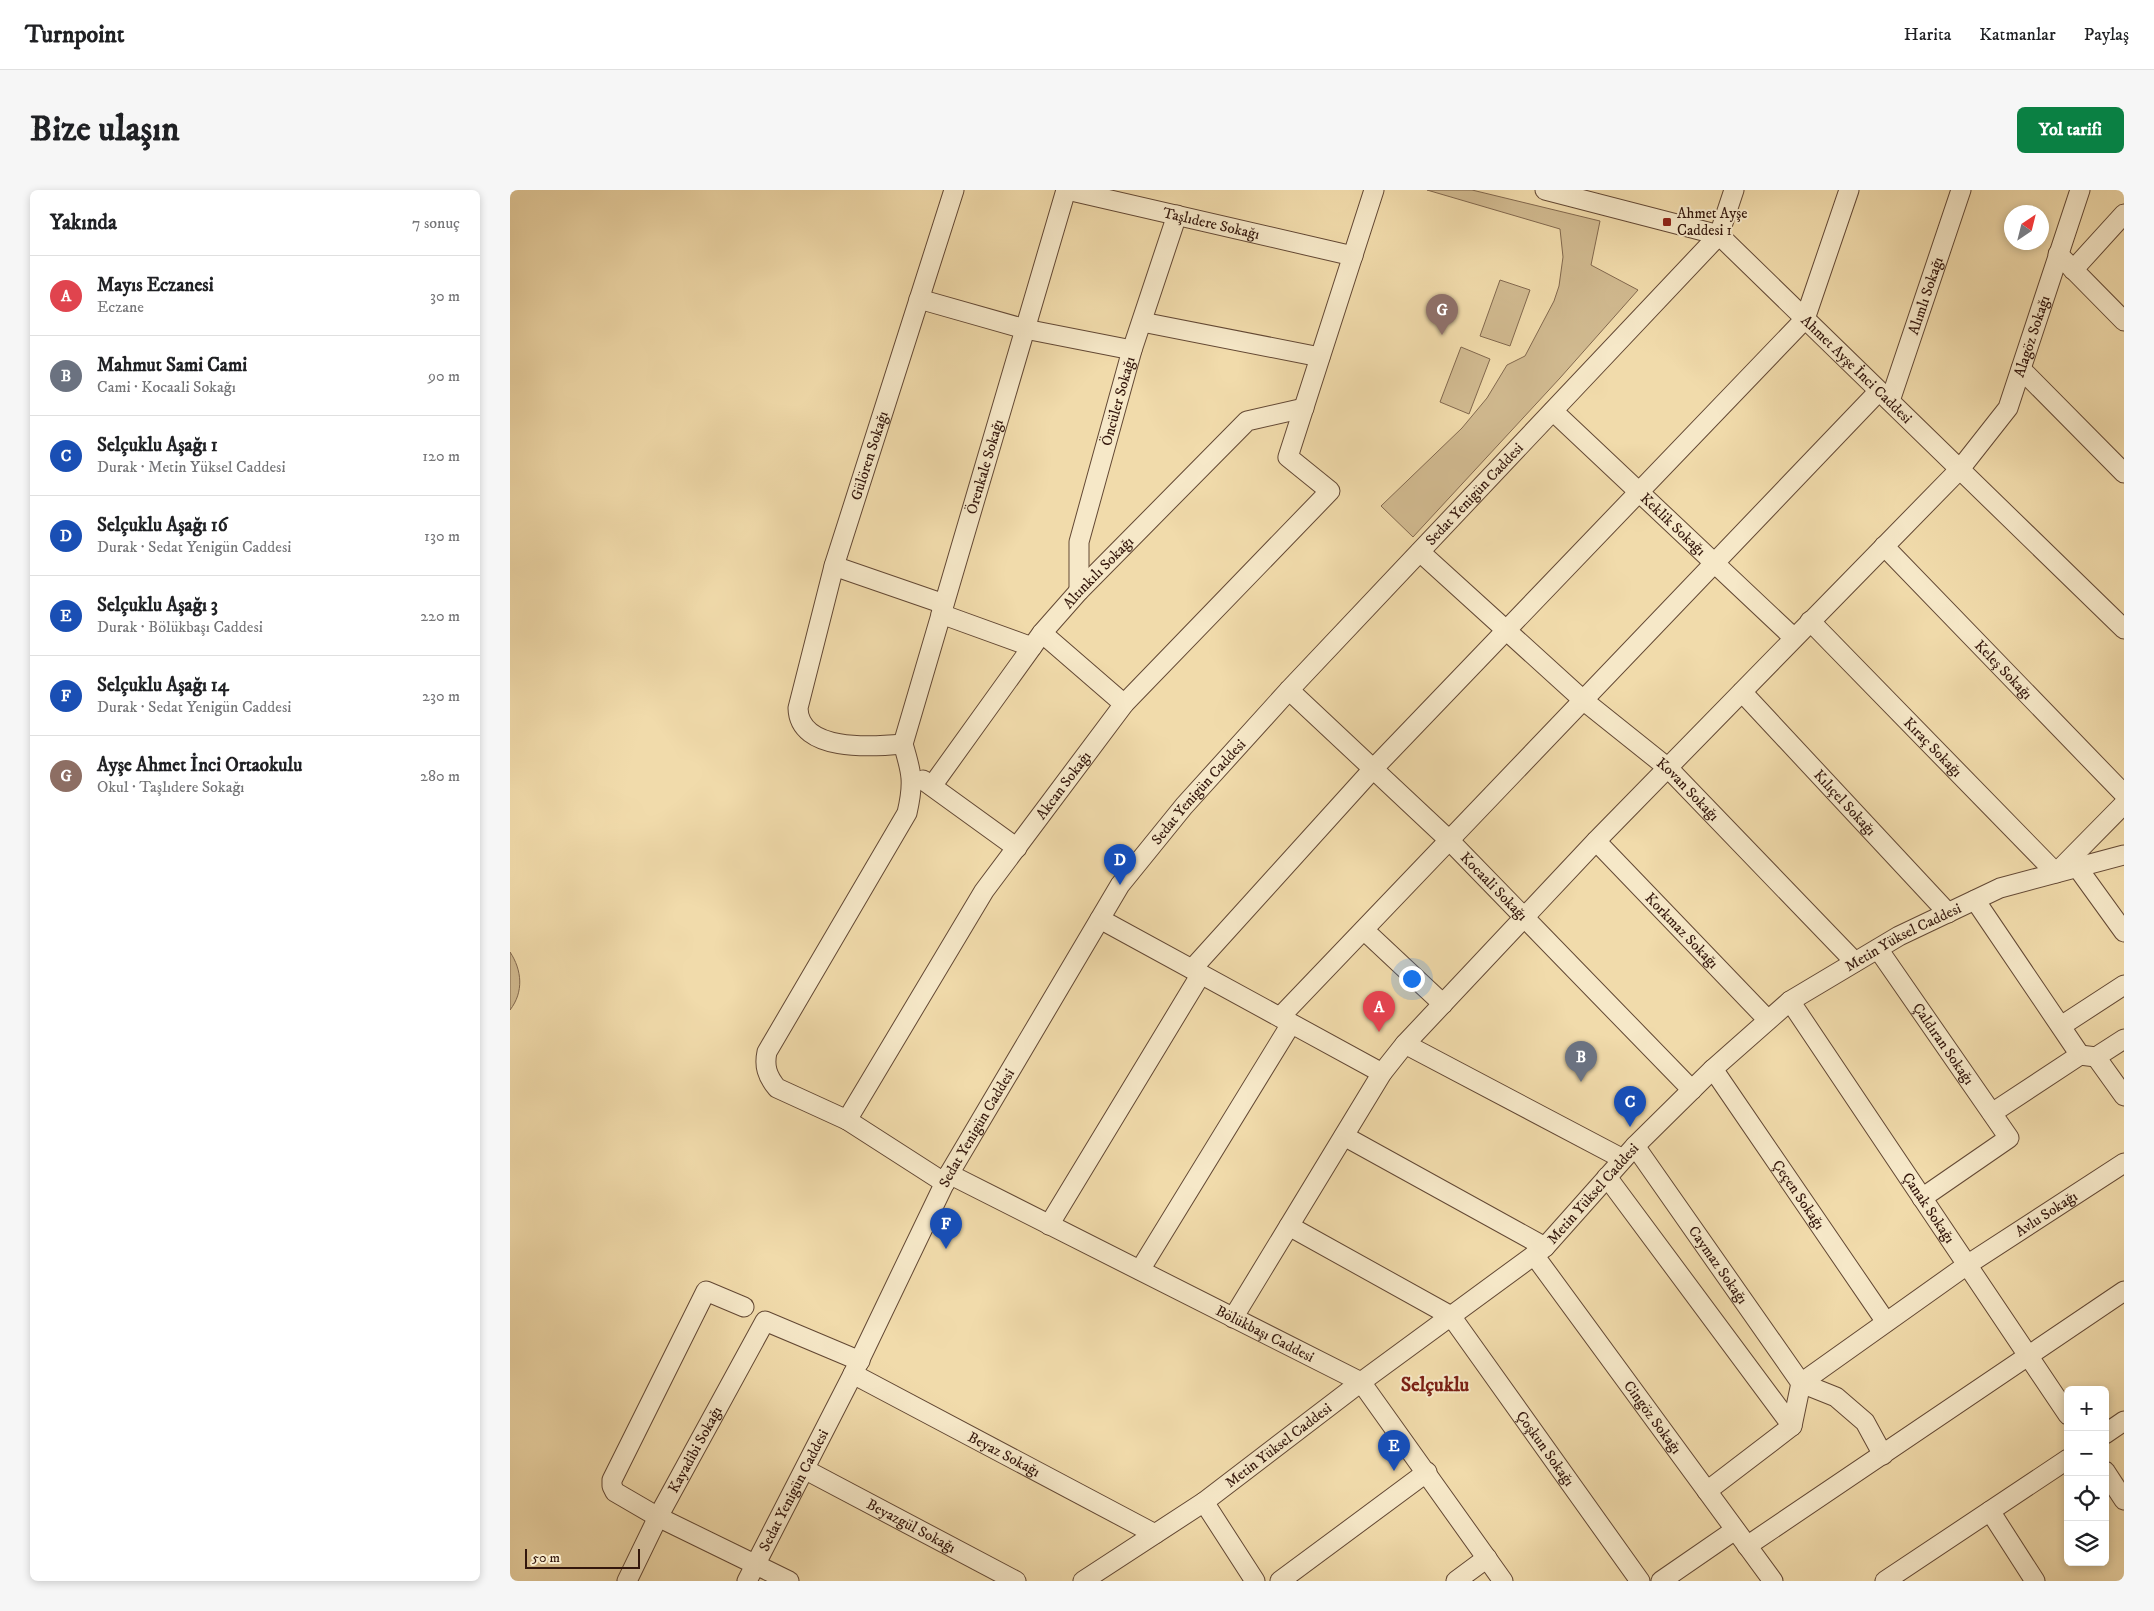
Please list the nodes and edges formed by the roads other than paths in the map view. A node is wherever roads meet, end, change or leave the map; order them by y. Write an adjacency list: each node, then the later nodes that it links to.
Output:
1 (954, 190): 16 (street, Gülören Sokağı)
2 (1067, 190): 11 (street, Taşlıdere Sokağı); 20 (street, Örenkale Sokağı)
3 (1374, 190): 14 (street)
4 (1545, 190): 9 (street)
5 (1734, 190): 12 (street)
6 (1850, 190): 17 (street)
7 (1961, 190): 24 (street, Alımlı Sokağı)
8 (2080, 190): 13 (street, Alagöz Sokağı)
9 (1608, 198): 12 (street)
10 (2124, 214): 15 (street)
11 (1176, 215): 14 (street, Taşlıdere Sokağı); 19 (street, Öncüler Sokağı)
12 (1719, 235): 17 (street, Ahmet Ayşe İnci Caddesi); 26 (street, Sedat Yenigün Caddesi)
13 (2058, 254): 15 (street); 23 (street, Alagöz Sokağı)
14 (1353, 256): 22 (street)
15 (2073, 270): 18 (street)
16 (919, 300): 20 (street); 33 (street, Gülören Sokağı)
17 (1805, 319): 24 (street, Ahmet Ayşe İnci Caddesi); 29 (street)
18 (2124, 321)
19 (1142, 322): 21 (street, Öncüler Sokağı); 22 (street)
20 (1025, 329): 21 (street); 35 (street, Örenkale Sokağı)
21 (1132, 350): 34 (street, Öncüler Sokağı)
22 (1320, 357): 25 (street)
23 (2021, 369): 27 (street, Alagöz Sokağı); 28 (street)
24 (1885, 396): 27 (street, Ahmet Ayşe İnci Caddesi); 32 (street)
25 (1304, 408): 34 (street, Altınkılı Sokağı); 44 (street, Akcan Sokağı)
26 (1553, 412): 29 (street, Keklik Sokağı); 31 (street, Sedat Yenigün Caddesi)
27 (1960, 470): 30 (street, Alagöz Sokağı); 37 (street, Ahmet Ayşe İnci Caddesi)
28 (2124, 473)
29 (1639, 492): 32 (street, Keklik Sokağı); 38 (street)
30 (1884, 546): 36 (street, Alagöz Sokağı); 50 (street, Keleş Sokağı)
31 (1420, 552): 38 (street, Kovan Sokağı); 41 (street, Sedat Yenigün Caddesi)
32 (1716, 564): 39 (street, Keklik Sokağı); 43 (street)
33 (834, 566): 35 (street); 45 (street, Gülören Sokağı)
34 (1078, 591): 40 (street, Altınkılı Sokağı)
35 (943, 609): 40 (street); 45 (street, Örenkale Sokağı)
36 (1810, 621): 39 (street, Alagöz Sokağı); 57 (street, Kıraç Sokağı)
37 (2124, 628)
38 (1506, 631): 43 (street, Kovan Sokağı); 47 (street)
39 (1794, 638): 42 (street, Alagöz Sokağı)
40 (1037, 640): 44 (street); 49 (street, Altınkılı Sokağı)
41 (1288, 690): 47 (street, Kocaali Sokağı); 61 (street, Sedat Yenigün Caddesi)
42 (1742, 692): 46 (street, Alagöz Sokağı); 59 (street, Kılıçel Sokağı)
43 (1583, 700): 46 (street, Kovan Sokağı); 52 (street)
44 (1124, 704): 54 (street, Akcan Sokağı)
45 (903, 744): 48 (street)
46 (1668, 768): 53 (street, Alagöz Sokağı); 65 (street, Kovan Sokağı)
47 (1373, 769): 52 (street, Kocaali Sokağı); 66 (street)
48 (911, 771): 49 (street); 81 (street, Bölükbaşı Caddesi)
49 (932, 786): 54 (street)
50 (2124, 794)
51 (2124, 804): 57 (street)
52 (1449, 840): 60 (street, Kocaali Sokağı); 62 (street)
53 (1596, 841): 60 (street, Alagöz Sokağı); 71 (street, Korkmaz Sokağı)
54 (1017, 848): 81 (street, Akcan Sokağı)
55 (2124, 854): 56 (street, Metin Yüksel Caddesi)
56 (2077, 867): 57 (street, Metin Yüksel Caddesi); 63 (street)
57 (2056, 873): 58 (street, Metin Yüksel Caddesi)
58 (1975, 900): 59 (street, Metin Yüksel Caddesi); 72 (street)
59 (1948, 913): 64 (street, Metin Yüksel Caddesi)
60 (1524, 917): 69 (street, Alagöz Sokağı); 78 (street, Kocaali Sokağı)
61 (1100, 919): 66 (street); 86 (street, Sedat Yenigün Caddesi)
62 (1364, 930): 69 (street); 70 (street)
63 (2124, 932)
64 (1878, 949): 65 (street, Metin Yüksel Caddesi); 80 (street, Çaldıran Sokağı)
65 (1855, 962): 68 (street, Metin Yüksel Caddesi)
66 (1197, 972): 70 (street); 88 (street)
67 (2124, 985): 72 (street)
68 (1790, 1001): 71 (street, Metin Yüksel Caddesi); 87 (street, Çanak Sokağı)
69 (1443, 1004): 74 (street, Alagöz Sokağı)
70 (1286, 1020): 77 (street); 92 (street)
71 (1768, 1020): 76 (street, Metin Yüksel Caddesi)
72 (2061, 1026): 75 (street)
73 (2124, 1039): 75 (street)
74 (1405, 1044): 77 (street, Alagöz Sokağı); 83 (street)
75 (2088, 1056): 79 (street); 80 (street)
76 (1713, 1069): 78 (street, Metin Yüksel Caddesi); 98 (street, Çeçen Sokağı)
77 (1382, 1073): 82 (street, Alagöz Sokağı)
78 (1692, 1090): 83 (street, Metin Yüksel Caddesi)
79 (2124, 1096)
80 (1992, 1113): 87 (street, Çaldıran Sokağı)
81 (847, 1120): 86 (street, Bölükbaşı Caddesi)
82 (1344, 1136): 89 (street, Alagöz Sokağı); 90 (street)
83 (1629, 1153): 85 (street, Metin Yüksel Caddesi); 102 (street, Caymaz Sokağı)
84 (2124, 1163): 91 (street, Avlu Sokağı)
85 (1607, 1177): 90 (street, Metin Yüksel Caddesi); 105 (street)
86 (947, 1178): 88 (street, Bölükbaşı Caddesi); 100 (street, Sedat Yenigün Caddesi)
87 (1922, 1198): 91 (street, Çanak Sokağı)
88 (1049, 1225): 92 (street, Bölükbaşı Caddesi)
89 (1289, 1226): 95 (street); 96 (street, Alagöz Sokağı)
90 (1539, 1251): 95 (street, Metin Yüksel Caddesi); 112 (street, Cingöz Sokağı)
91 (1967, 1265): 98 (street, Avlu Sokağı); 99 (street, Çanak Sokağı)
92 (1140, 1270): 96 (street, Bölükbaşı Caddesi)
93 (2124, 1291): 99 (street)
94 (744, 1307): 116 (street)
95 (1451, 1316): 101 (street, Metin Yüksel Caddesi); 132 (street, Çoşkun Sokağı)
96 (1233, 1318): 101 (street, Bölükbaşı Caddesi)
97 (765, 1321): 100 (street, Beyaz Sokağı); 116 (street, Kayadibi Sokağı)
98 (1886, 1322): 102 (street, Avlu Sokağı)
99 (2029, 1357): 103 (street, Çanak Sokağı); 107 (street)
100 (857, 1368): 109 (street, Sedat Yenigün Caddesi); 118 (street, Beyaz Sokağı)
101 (1361, 1382): 110 (street, Bölükbaşı Caddesi); 114 (street, Metin Yüksel Caddesi)
102 (1801, 1382): 105 (street); 107 (street)
103 (2064, 1409)
104 (2124, 1421): 106 (street)
105 (1792, 1426): 112 (street)
106 (2109, 1431)
107 (1884, 1455): 119 (street)
108 (2064, 1462): 115 (street)
109 (806, 1470): 121 (street, Sedat Yenigün Caddesi); 126 (street, Beyazgül Sokağı)
110 (1427, 1472): 120 (street, Bölükbaşı Caddesi); 129 (street)
111 (2108, 1476): 113 (street)
112 (1707, 1491): 117 (street, Cingöz Sokağı)
113 (2124, 1500)
114 (1204, 1502): 118 (street, Metin Yüksel Caddesi); 128 (street)
115 (1990, 1511): 122 (street); 135 (street)
116 (658, 1517): 121 (street); 123 (street, Kayadibi Sokağı)
117 (1735, 1530): 119 (street, Cingöz Sokağı); 133 (street)
118 (1155, 1534): 127 (street, Metin Yüksel Caddesi)
119 (1747, 1546): 134 (street, Cingöz Sokağı)
120 (1487, 1558): 130 (street); 131 (street, Bölükbaşı Caddesi)
121 (756, 1564): 124 (street, Sedat Yenigün Caddesi); 125 (street)
122 (1891, 1579)
123 (627, 1581)
124 (747, 1581)
125 (789, 1581)
126 (1016, 1581)
127 (1083, 1581)
128 (1255, 1581)
129 (1280, 1581)
130 (1456, 1581)
131 (1503, 1581)
132 (1640, 1581)
133 (1661, 1581)
134 (1773, 1581)
135 (2035, 1581)

